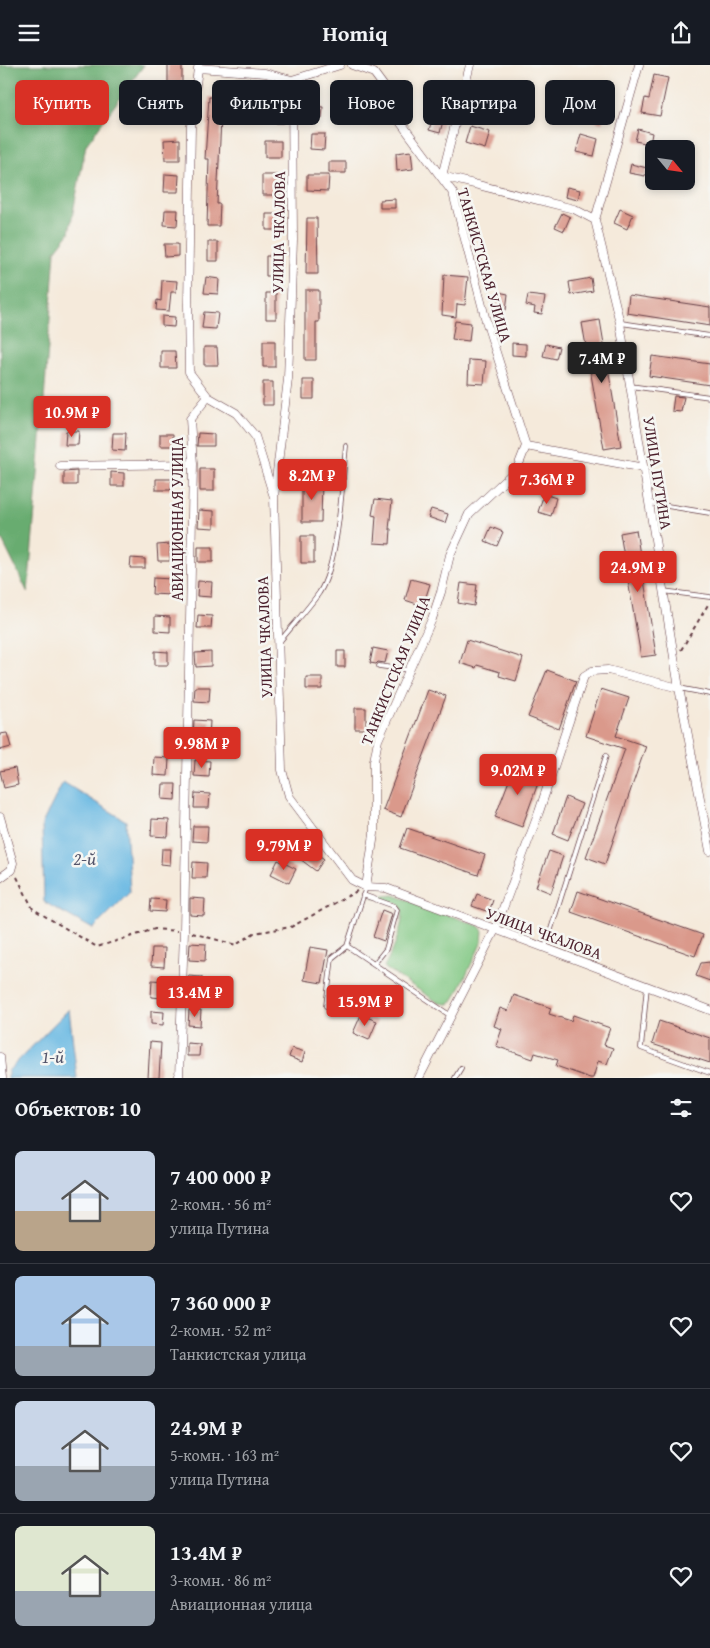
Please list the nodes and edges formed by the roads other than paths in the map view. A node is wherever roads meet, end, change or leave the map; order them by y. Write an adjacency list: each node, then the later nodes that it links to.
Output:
1 (340, 65): 7 (street)
2 (352, 65): 9 (street, ТАНКИСТСКАЯ УЛИЦА)
3 (470, 65): 9 (street)
4 (639, 65): 10 (street)
5 (197, 66): 6 (street); 14 (street)
6 (289, 80)
7 (295, 80)
8 (292, 125): 21 (street, УЛИЦА ЧКАЛОВА)
9 (442, 176): 10 (street); 17 (street, ТАНКИСТСКАЯ УЛИЦА)
10 (595, 219): 11 (street, УЛИЦА ПУТИНА)
11 (620, 323): 12 (lane); 13 (street, УЛИЦА ПУТИНА)
12 (710, 336)
13 (630, 386): 15 (lane); 20 (street, УЛИЦА ПУТИНА)
14 (208, 397): 18 (street, АВИАЦИОННАЯ УЛИЦА); 21 (street)
15 (710, 397)
16 (346, 446): 26 (lane)
17 (526, 446): 20 (street); 28 (street, ТАНКИСТСКАЯ УЛИЦА)
18 (193, 464): 19 (street); 48 (street, АВИАЦИОННАЯ УЛИЦА)
19 (60, 466)
20 (644, 467): 22 (street, УЛИЦА ПУТИНА)
21 (274, 497): 26 (street, УЛИЦА ЧКАЛОВА)
22 (649, 503): 23 (lane); 24 (street, УЛИЦА ПУТИНА)
23 (710, 513)
24 (664, 591): 25 (lane); 29 (street, УЛИЦА ПУТИНА)
25 (710, 597)
26 (278, 643): 35 (street, УЛИЦА ЧКАЛОВА)
27 (379, 667): 28 (lane)
28 (410, 671): 35 (street, ТАНКИСТСКАЯ УЛИЦА)
29 (678, 688): 30 (lane); 33 (street, УЛИЦА ПУТИНА); 36 (street)
30 (710, 694)
31 (606, 756): 38 (lane)
32 (0, 817): 34 (street)
33 (710, 851)
34 (0, 878)
35 (364, 891): 36 (street, УЛИЦА ЧКАЛОВА); 37 (lane); 39 (lane)
36 (495, 930): 38 (street, УЛИЦА ЧКАЛОВА); 43 (street)
37 (347, 946): 39 (lane); 41 (lane)
38 (545, 948): 40 (street, УЛИЦА ЧКАЛОВА)
39 (374, 964): 43 (lane)
40 (647, 986): 42 (street, УЛИЦА ЧКАЛОВА); 46 (lane)
41 (326, 1006)
42 (710, 1009)
43 (451, 1016): 49 (street)
44 (0, 1057): 47 (street)
45 (461, 1068): 50 (lane)
46 (710, 1073)
47 (2, 1078)
48 (179, 1078)
49 (419, 1078)
50 (455, 1078)

